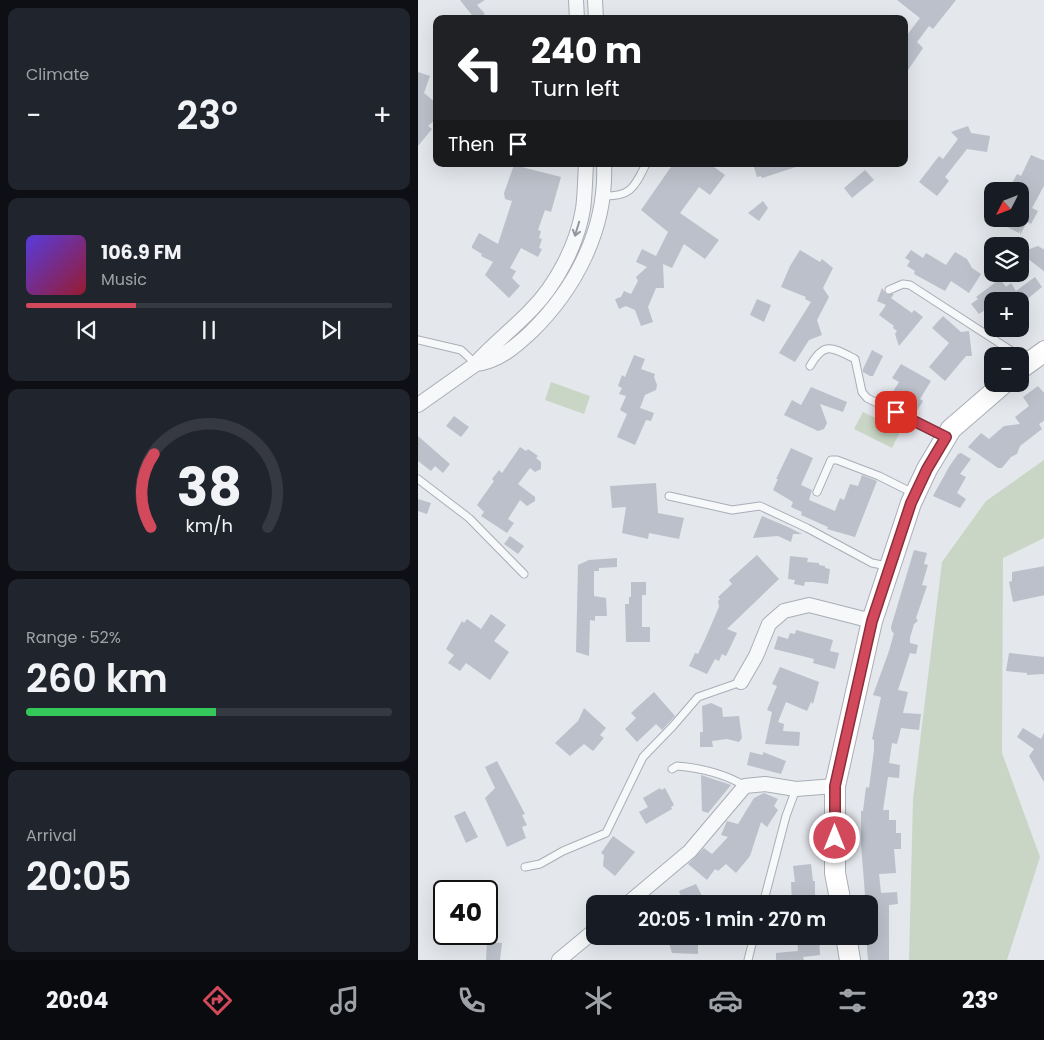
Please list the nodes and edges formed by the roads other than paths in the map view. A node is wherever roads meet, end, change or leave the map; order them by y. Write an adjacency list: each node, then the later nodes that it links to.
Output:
1 (576, 0): 3 (street)
2 (595, 0): 4 (street)
3 (577, 15)
4 (596, 15)
5 (586, 167): 9 (street)
6 (604, 167): 8 (street)
7 (644, 167): 8 (lane)
8 (602, 196): 10 (street)
9 (583, 210): 10 (lane); 12 (street, one-way to 12)
10 (599, 215): 13 (street)
11 (888, 290): 15 (lane)
12 (547, 291): 13 (lane); 16 (street)
13 (559, 300): 16 (street)
14 (418, 340): 16 (lane)
15 (1032, 361)
16 (476, 364): 19 (street)
17 (810, 366): 20 (lane)
18 (994, 392): 20 (street)
19 (418, 405)
20 (946, 437): 23 (street)
21 (418, 479): 26 (lane)
22 (817, 492): 23 (lane)
23 (916, 494): 25 (street)
24 (669, 496): 25 (lane)
25 (890, 566): 27 (street)
26 (524, 574)
27 (872, 621): 28 (street); 31 (street)
28 (741, 682): 33 (lane)
29 (672, 768): 30 (lane)
30 (745, 786): 32 (street); 34 (street)
31 (835, 786): 32 (street); 36 (street)
32 (796, 789): 35 (lane)
33 (525, 867)
34 (638, 895)
35 (765, 895)
36 (839, 895)
37 (586, 938): 40 (street)
38 (752, 945): 41 (lane)
39 (848, 945): 42 (street)
40 (559, 960)
41 (748, 960)
42 (850, 960)

